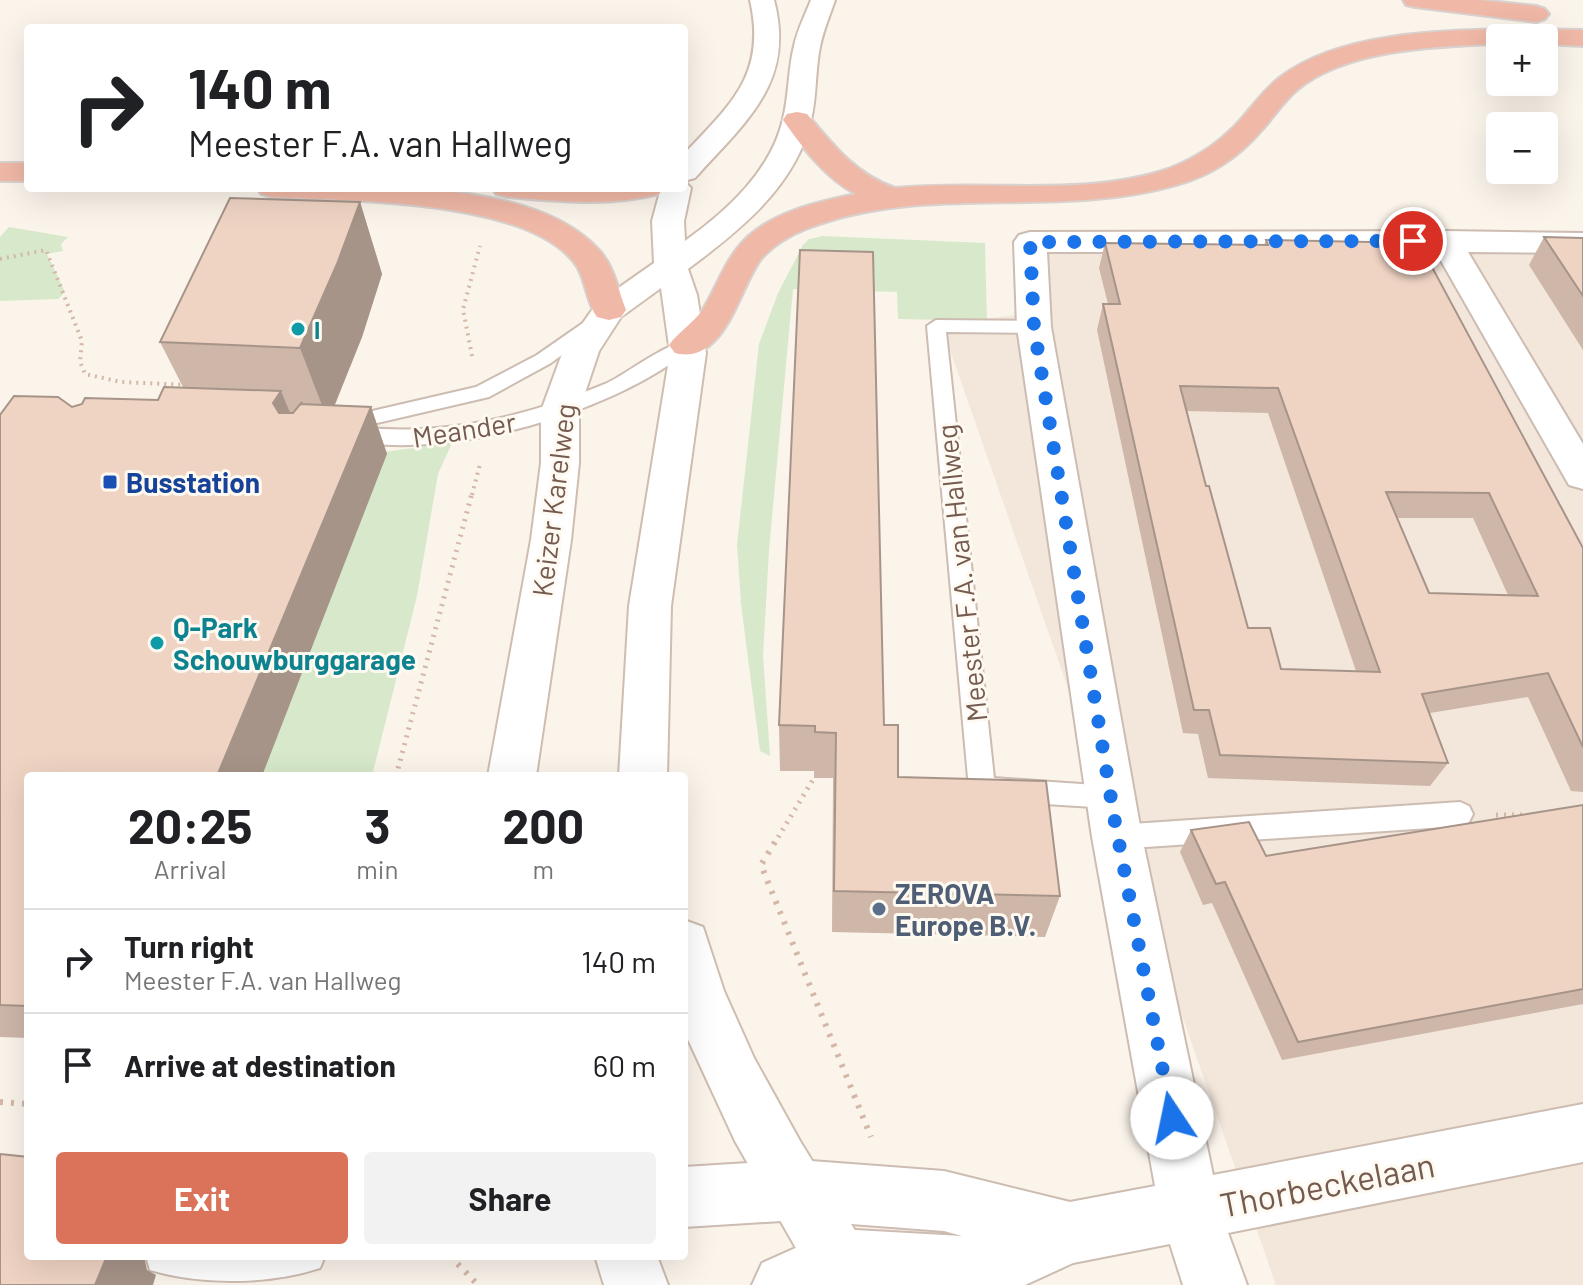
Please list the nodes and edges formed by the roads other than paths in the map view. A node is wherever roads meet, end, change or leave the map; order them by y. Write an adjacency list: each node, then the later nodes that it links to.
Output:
1 (762, 0): 7 (main road)
2 (823, 0): 6 (main road, Keizer Karelweg)
3 (1415, 0): 4 (highway)
4 (1583, 19)
5 (1583, 38): 13 (highway)
6 (797, 120): 13 (highway); 17 (main road, Keizer Karelweg)
7 (688, 167)
8 (0, 172): 9 (highway)
9 (24, 172)
10 (339, 192): 14 (highway)
11 (613, 192): 14 (highway)
12 (675, 192): 17 (main road)
13 (893, 197): 20 (highway)
14 (504, 199): 18 (highway)
15 (1445, 241): 16 (main road); 19 (main road); 22 (main road)
16 (1583, 243)
17 (670, 265): 18 (main road, Keizer Karelweg); 20 (main road)
18 (609, 310): 21 (main road, Keizer Karelweg); 21 (lane, Meander)
19 (1034, 327): 25 (main road); 25 (lane, Meester F.A. van Hallweg)
20 (687, 345): 21 (lane, Meander); 24 (main road)
21 (560, 411): 23 (main road, Keizer Karelweg)
22 (1583, 476)
23 (513, 772)
24 (643, 772)
25 (1110, 797): 27 (main road)
26 (1460, 814): 27 (lane)
27 (1117, 837): 32 (main road)
28 (688, 961): 30 (main road)
29 (1583, 1133): 32 (main road, Thorbeckelaan)
30 (798, 1190): 31 (main road, Thorbeckelaan); 33 (main road, Thorbeckelaan); 37 (main road)
31 (688, 1197)
32 (1190, 1211): 33 (main road, Thorbeckelaan); 39 (main road)
33 (1070, 1233): 37 (main road, Thorbeckelaan)
34 (176, 1260): 35 (lane)
35 (293, 1260)
36 (627, 1260): 38 (main road)
37 (825, 1277)
38 (636, 1285)
39 (1215, 1285)

